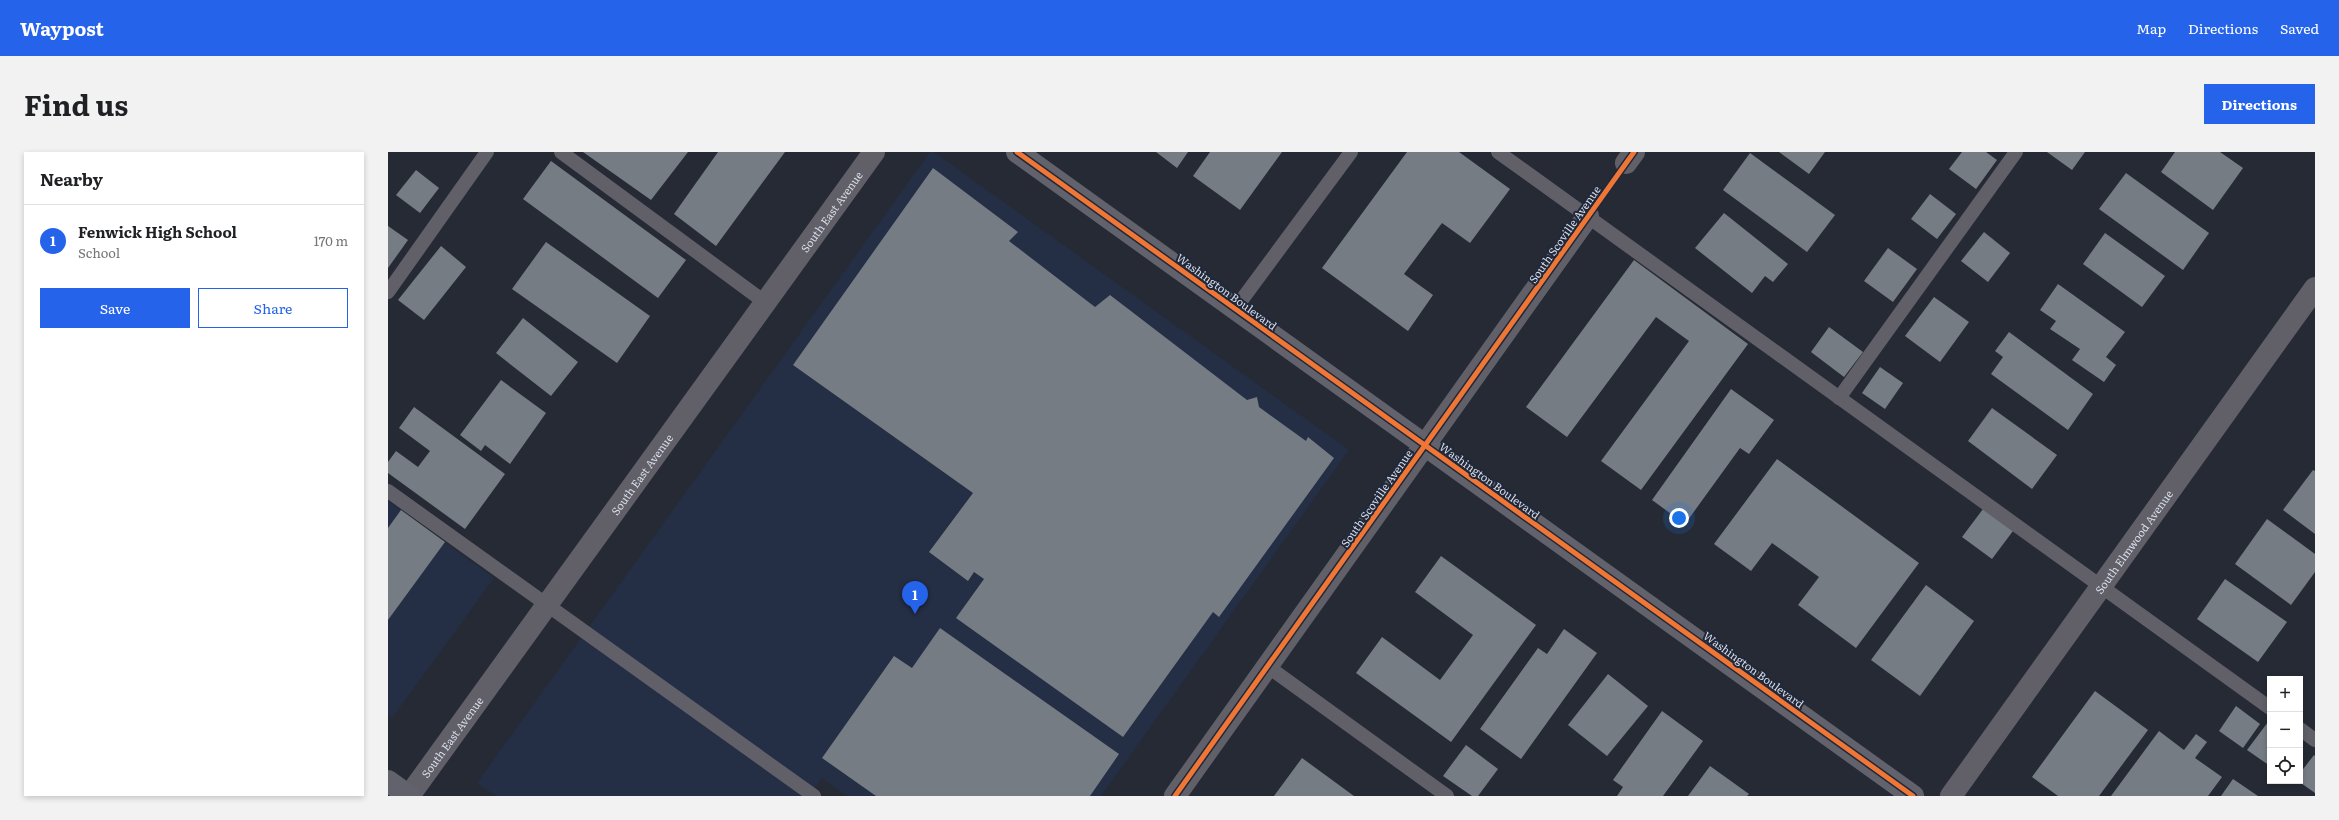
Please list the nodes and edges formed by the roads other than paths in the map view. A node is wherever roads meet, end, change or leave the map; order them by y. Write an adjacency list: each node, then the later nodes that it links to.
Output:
1 (487, 152): 10 (lane)
2 (561, 152): 11 (lane)
3 (874, 152): 11 (street, South East Avenue)
4 (1017, 152): 12 (street, Washington Boulevard)
5 (1351, 152): 12 (lane)
6 (1498, 152): 8 (lane)
7 (2016, 152): 13 (lane)
8 (1588, 216): 13 (lane); 14 (street, South Scoville Avenue)
9 (2315, 288): 16 (street, South Elmwood Avenue)
10 (388, 292)
11 (766, 303): 17 (street, South East Avenue)
12 (1235, 309): 14 (street, Washington Boulevard)
13 (1839, 398): 16 (lane)
14 (1425, 445): 18 (street, South Scoville Avenue); 27 (street, Washington Boulevard)
15 (388, 491): 17 (lane)
16 (2101, 587): 19 (lane); 28 (street, South Elmwood Avenue)
17 (548, 606): 23 (street, South East Avenue); 24 (lane)
18 (1268, 666): 25 (street, South Scoville Avenue); 26 (lane)
19 (2267, 706)
20 (2303, 731): 21 (lane)
21 (2315, 740)
22 (388, 781): 23 (street)
23 (409, 796)
24 (814, 796)
25 (1175, 796)
26 (1447, 796)
27 (1913, 796)
28 (1952, 796)

